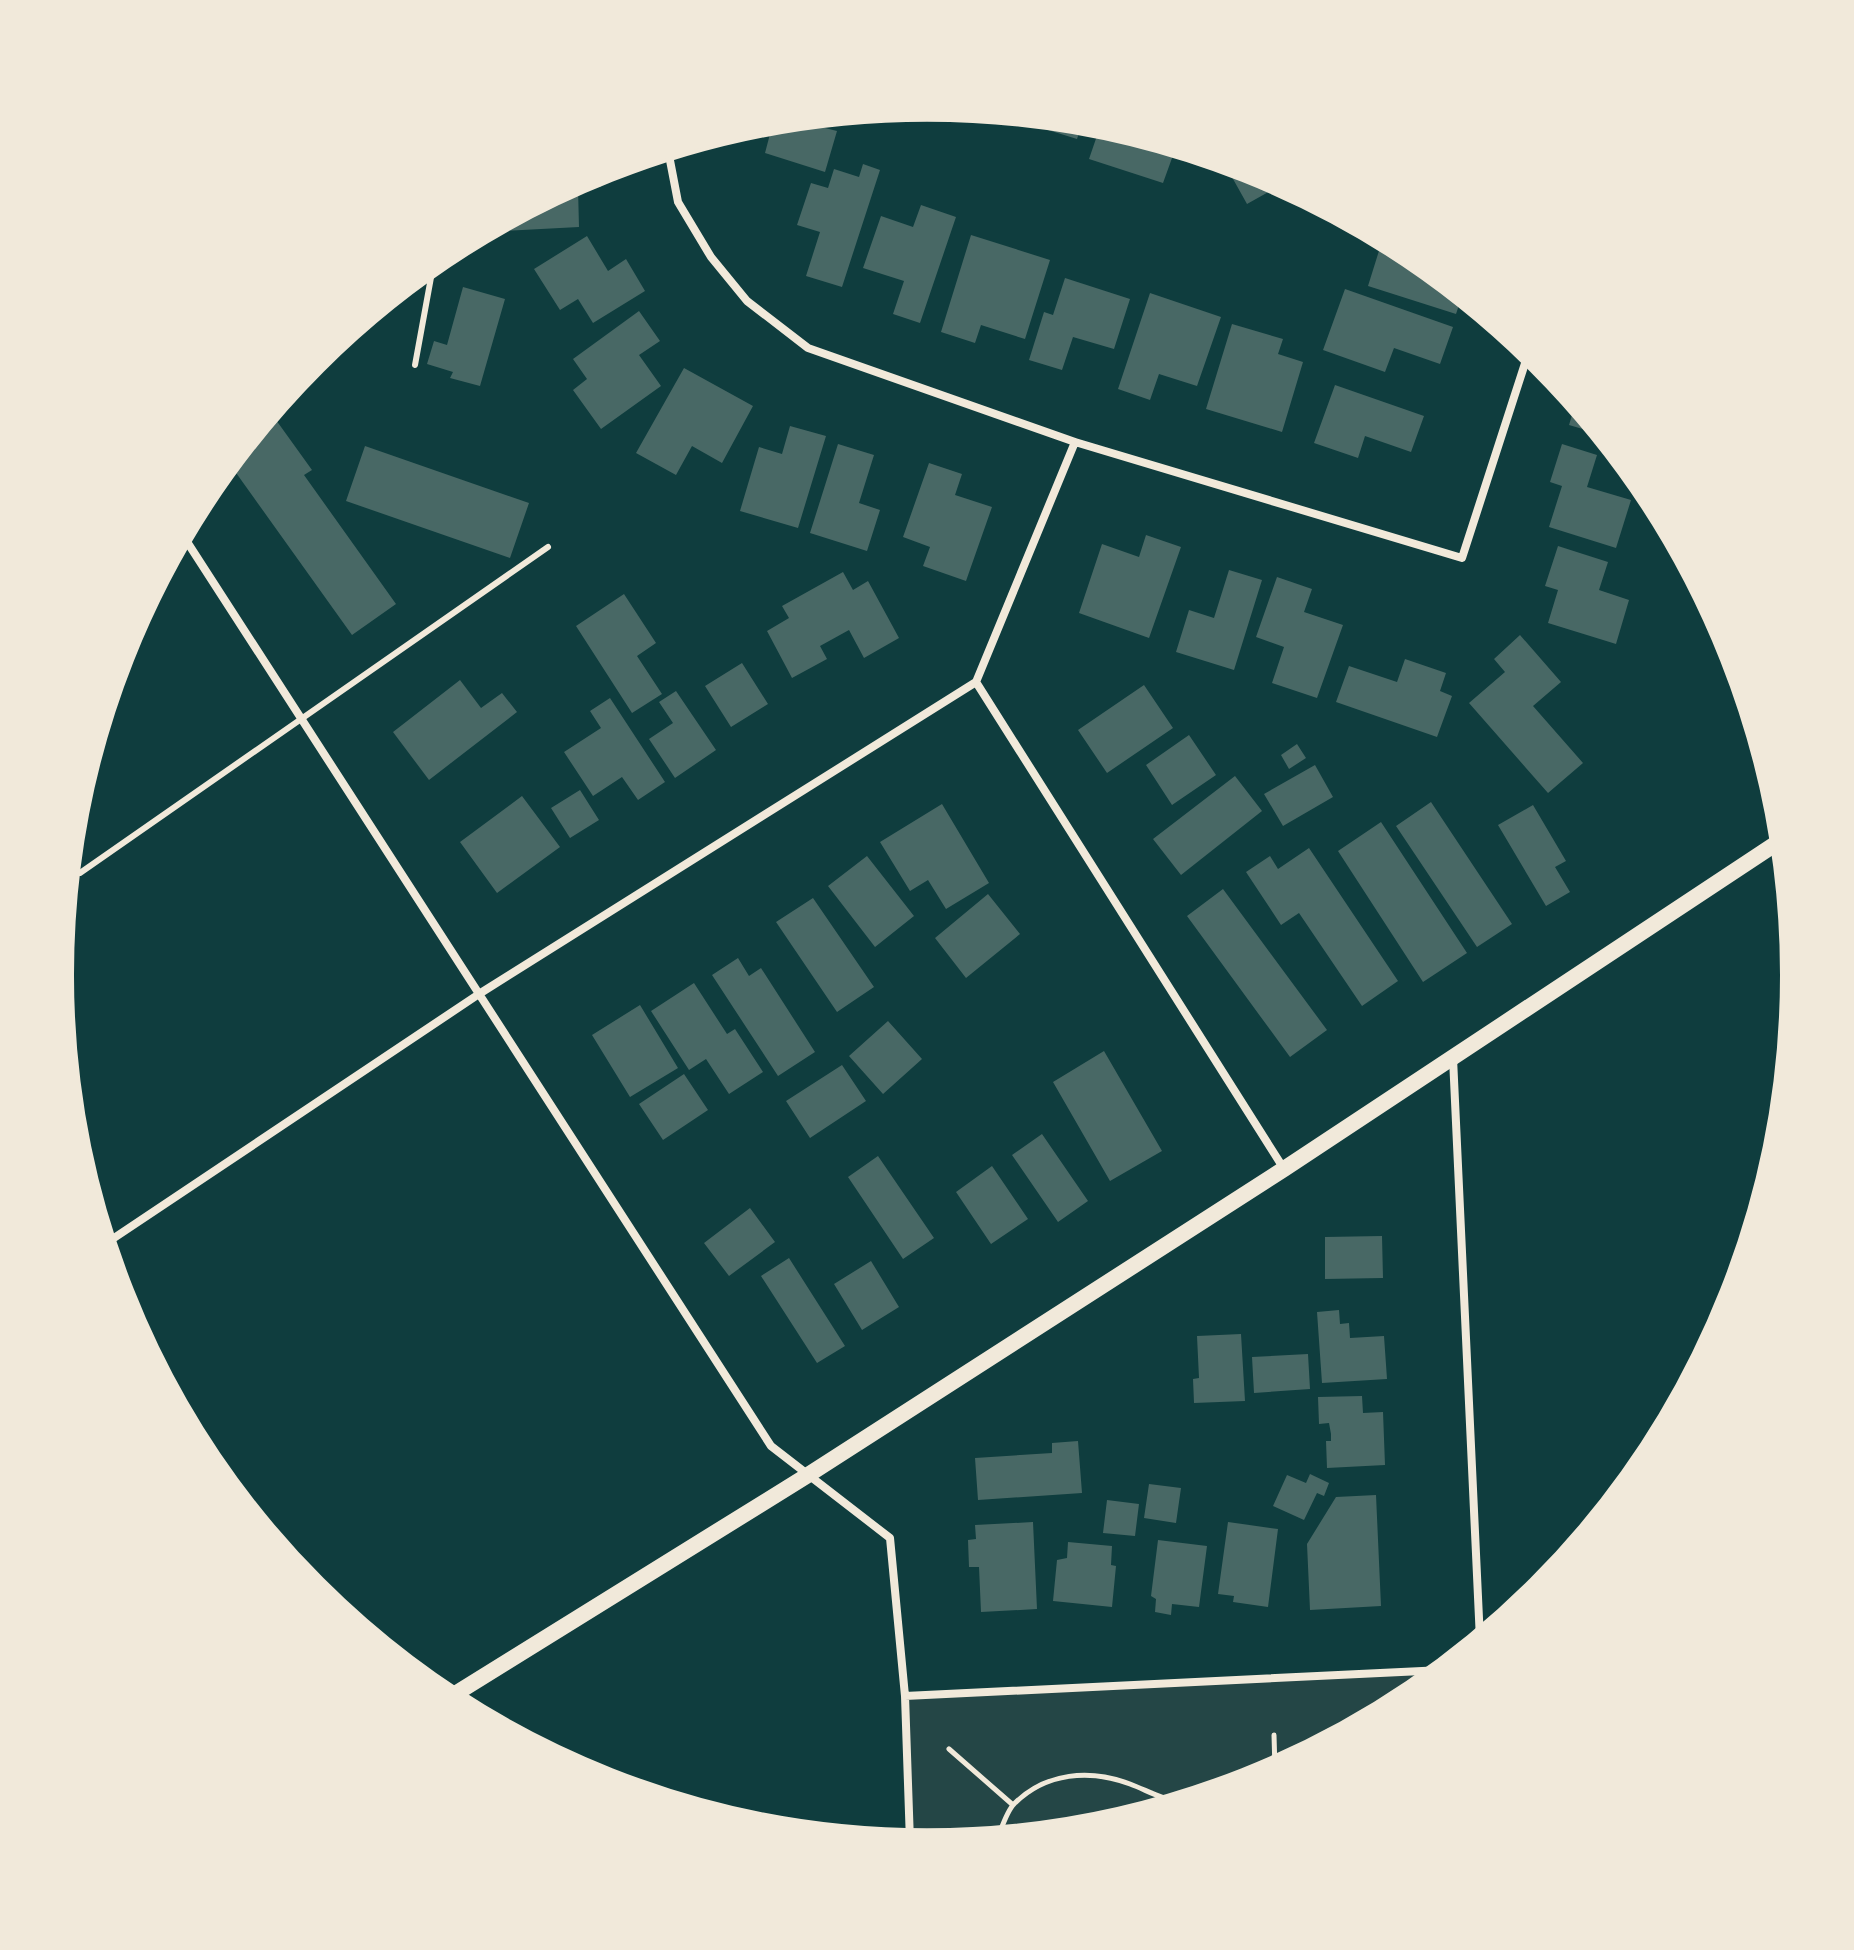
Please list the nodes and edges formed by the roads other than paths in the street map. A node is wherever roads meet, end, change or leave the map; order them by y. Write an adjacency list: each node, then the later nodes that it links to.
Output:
1 (670, 160): 5 (street)
2 (431, 280): 4 (lane)
3 (1525, 363): 5 (street)
4 (415, 365)
5 (1075, 442): 8 (street)
6 (189, 544): 9 (street)
7 (548, 547): 9 (lane)
8 (976, 682): 12 (street); 14 (street)
9 (301, 719): 11 (lane); 12 (street)
10 (1772, 846): 13 (main road)
11 (78, 873)
12 (479, 994): 15 (street); 16 (street)
13 (1453, 1055): 14 (main road); 17 (street)
14 (1284, 1169): 16 (main road)
15 (114, 1238)
16 (808, 1475): 19 (main road); 20 (street)
17 (1479, 1627)
18 (1422, 1671): 20 (street)
19 (460, 1691)
20 (905, 1696): 21 (street)
21 (910, 1829)

